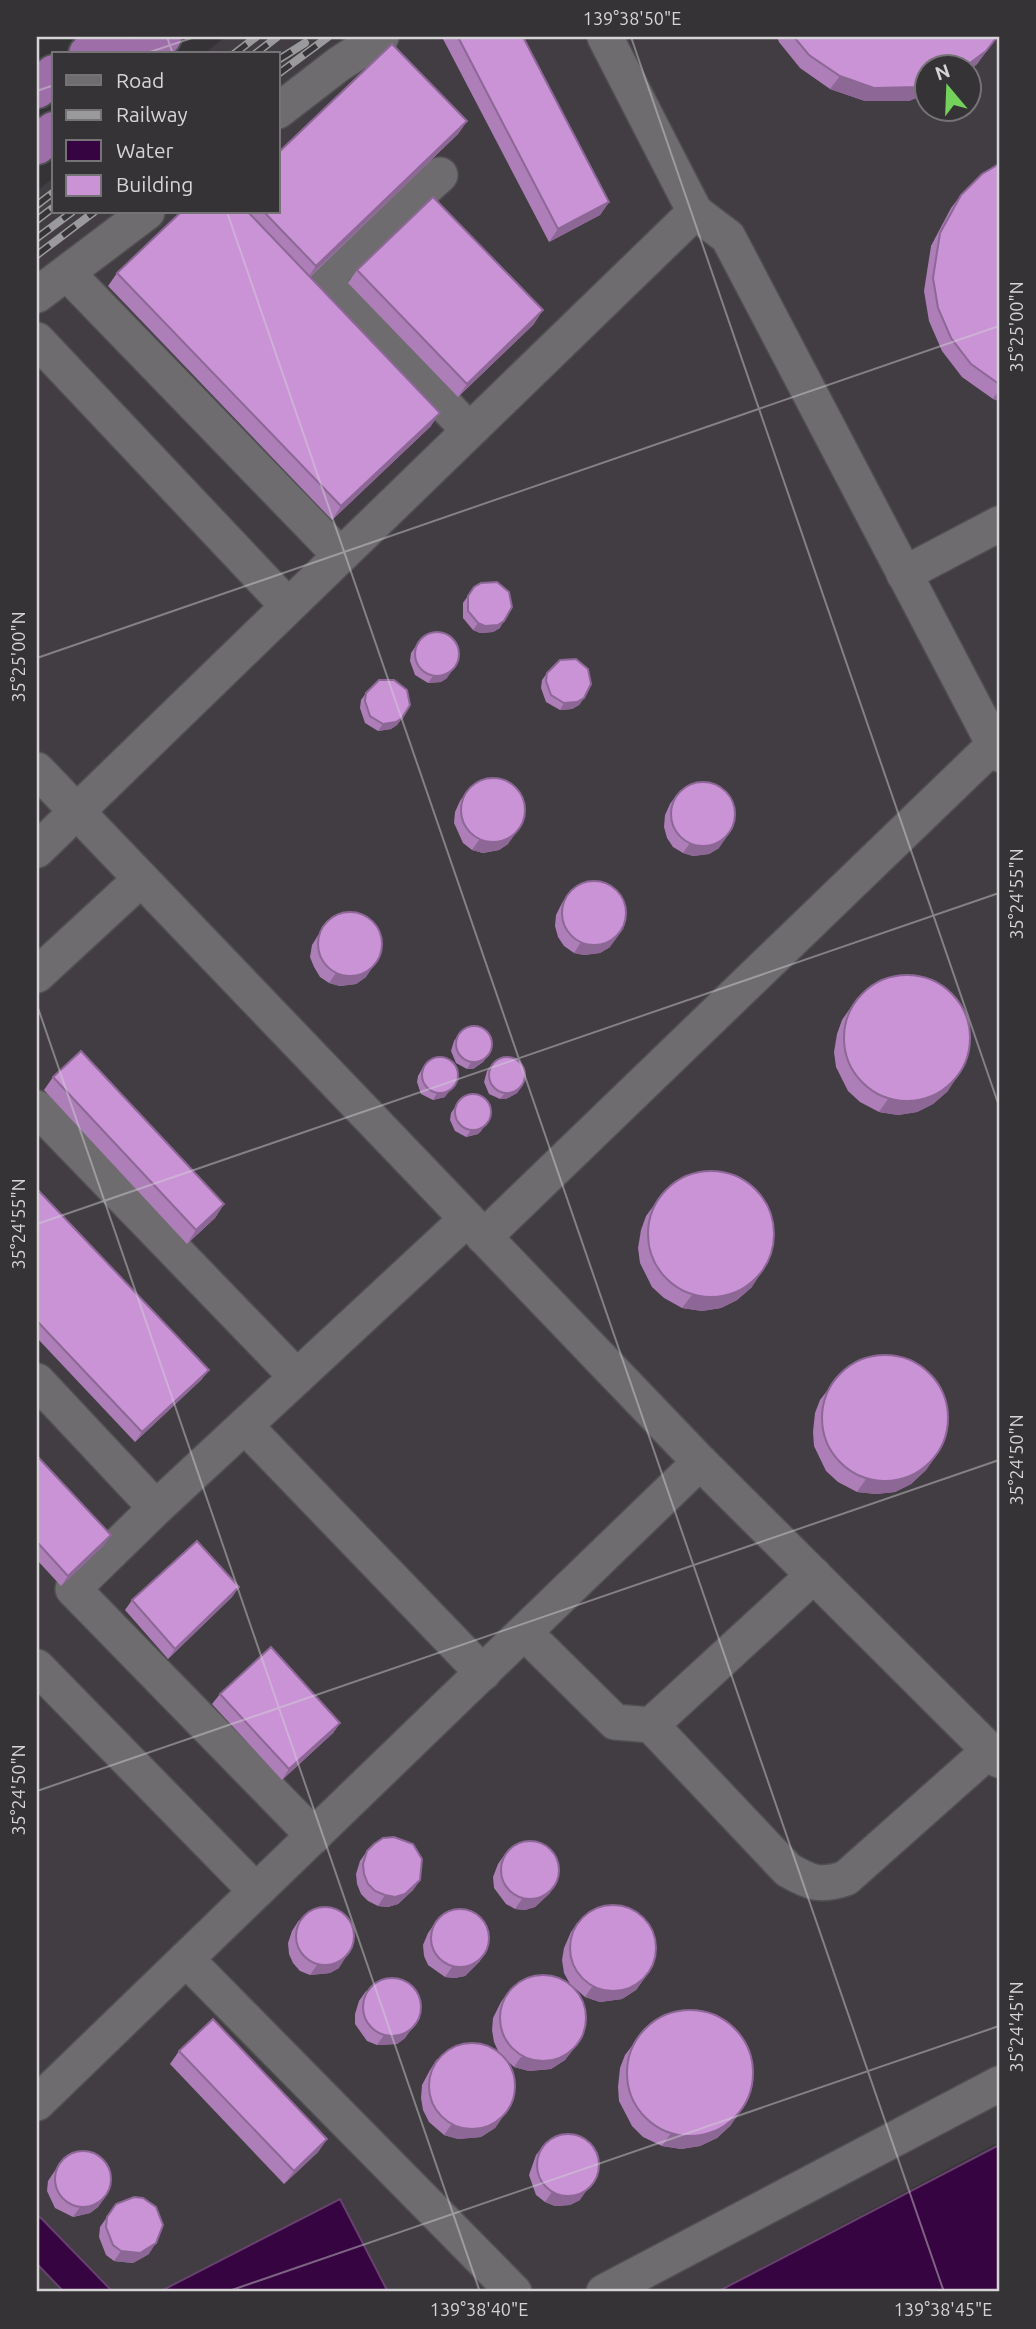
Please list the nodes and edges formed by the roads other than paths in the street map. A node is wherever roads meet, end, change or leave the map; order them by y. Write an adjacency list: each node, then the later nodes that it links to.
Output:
1 (100, 37): 7 (highway)
2 (110, 37): 8 (highway)
3 (162, 37): 9 (highway)
4 (171, 37): 10 (highway)
5 (381, 37): 15 (lane)
6 (605, 37): 21 (lane)
7 (81, 52)
8 (91, 52)
9 (143, 52)
10 (152, 52)
11 (52, 76): 13 (highway)
12 (52, 83): 14 (highway)
13 (37, 89)
14 (37, 96)
15 (280, 109)
16 (52, 126): 18 (highway)
17 (52, 133): 19 (highway)
18 (37, 138)
19 (37, 145)
20 (440, 175): 26 (lane)
21 (695, 212): 26 (lane); 29 (lane)
22 (144, 214): 23 (lane)
23 (67, 273): 24 (lane); 28 (lane)
24 (37, 295)
25 (37, 340): 30 (lane)
26 (469, 430): 28 (lane)
27 (999, 524): 29 (lane)
28 (341, 555): 30 (lane)
29 (904, 574): 31 (lane)
30 (288, 606): 33 (lane)
31 (997, 750): 38 (lane)
32 (37, 770): 33 (lane)
33 (77, 811): 34 (lane); 35 (lane)
34 (37, 850)
35 (141, 879): 36 (lane); 38 (lane)
36 (37, 975)
37 (37, 1108): 39 (lane)
38 (476, 1228): 39 (lane); 42 (lane)
39 (297, 1377): 41 (lane)
40 (37, 1381): 43 (lane)
41 (245, 1426): 43 (lane); 47 (lane)
42 (700, 1462): 44 (lane); 45 (lane)
43 (156, 1508): 50 (lane)
44 (814, 1576): 48 (lane); 49 (lane)
45 (524, 1633): 47 (lane); 48 (lane)
46 (37, 1667): 51 (lane)
47 (483, 1673): 50 (lane)
48 (650, 1725): 49 (lane)
49 (994, 1755)
50 (314, 1836): 51 (lane)
51 (256, 1891): 52 (lane)
52 (186, 1959): 54 (lane); 55 (lane)
53 (999, 2084): 56 (lane)
54 (37, 2102)
55 (514, 2292)
56 (604, 2292)

